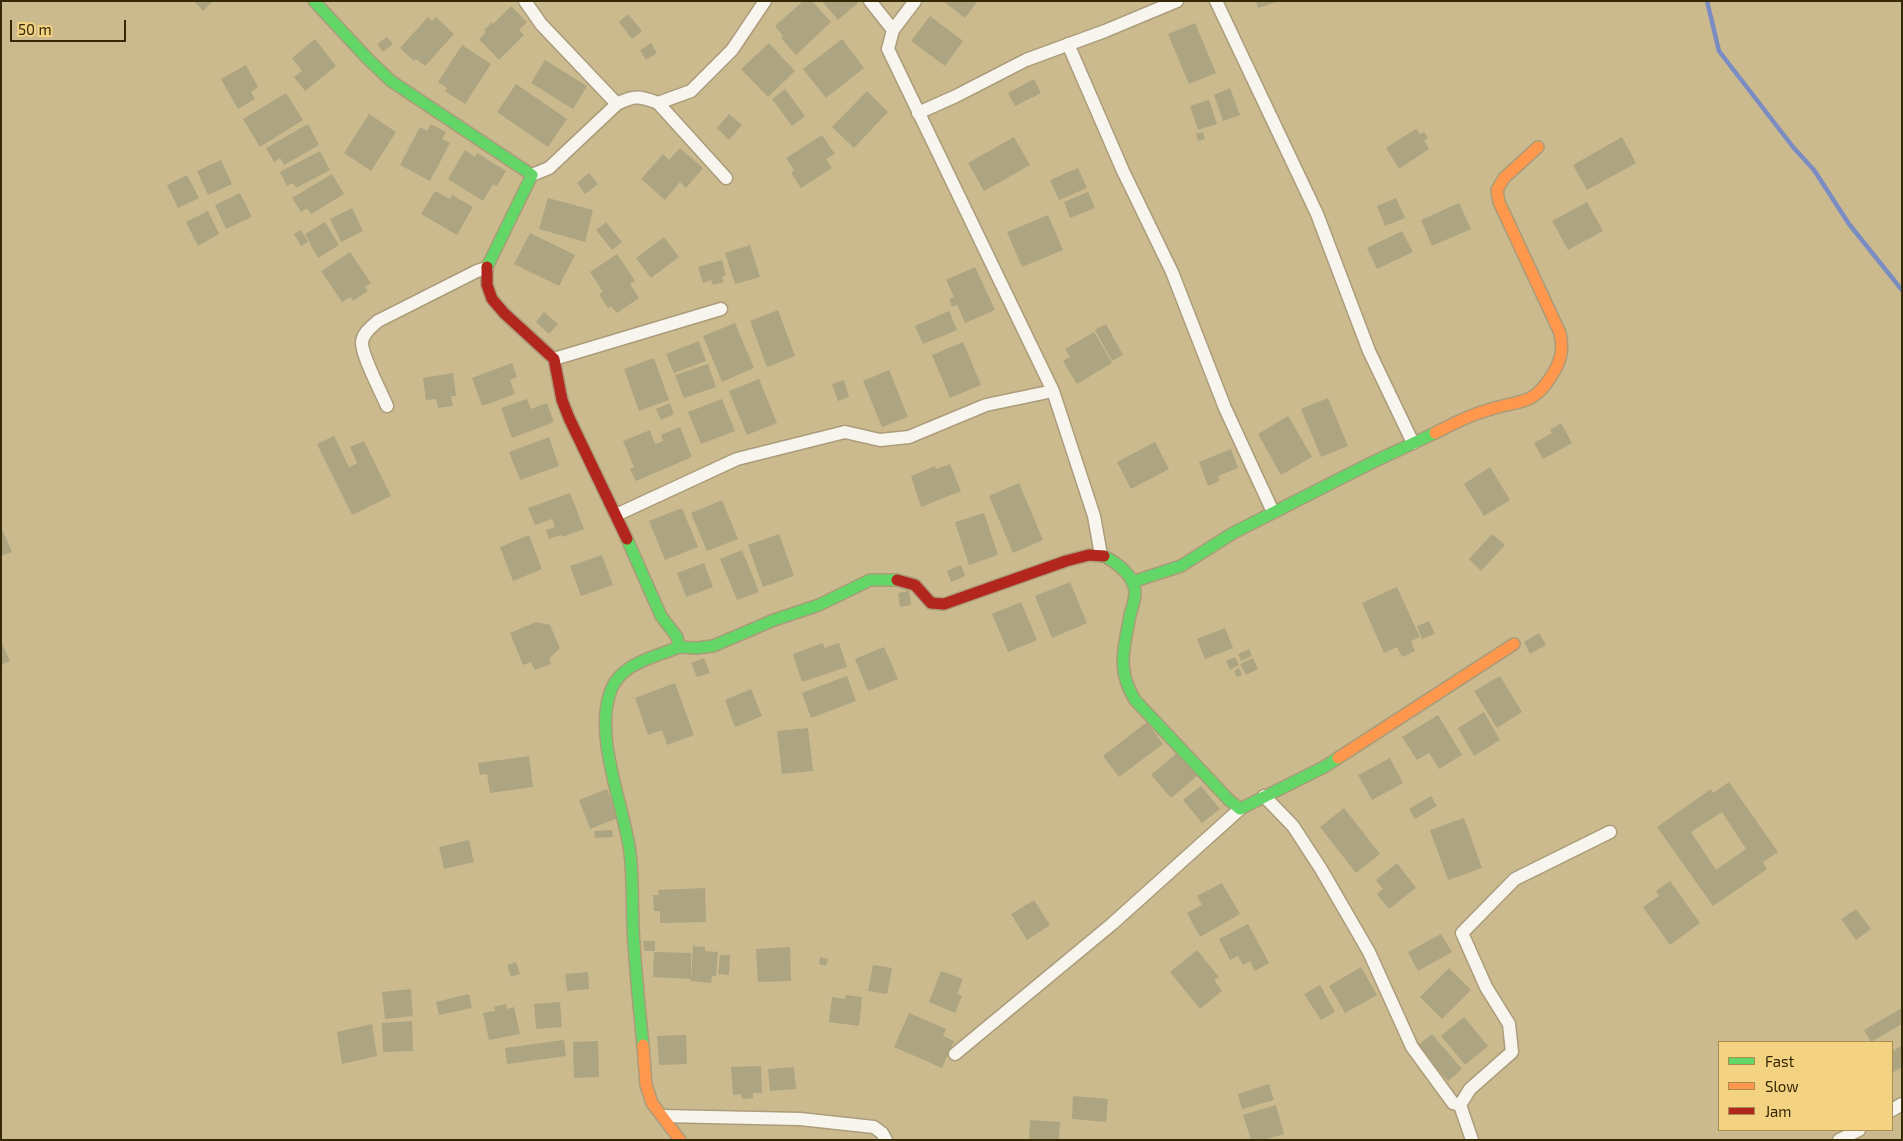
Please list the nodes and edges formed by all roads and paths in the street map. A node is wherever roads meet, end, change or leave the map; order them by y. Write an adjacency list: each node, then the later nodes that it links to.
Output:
1 (314, 1): 14 (street)
2 (526, 1): 11 (street)
3 (765, 1): 10 (street)
4 (870, 1): 8 (street)
5 (915, 1): 8 (street)
6 (1177, 1): 9 (street)
7 (1216, 1): 21 (street)
8 (893, 30): 12 (street)
9 (1068, 44): 12 (street); 22 (street)
10 (658, 103): 11 (street); 15 (street)
11 (617, 104): 14 (street)
12 (918, 113): 19 (street)
13 (1538, 147): 21 (street)
14 (532, 175): 16 (street)
15 (726, 178)
16 (487, 268): 18 (street); 20 (street)
17 (720, 309): 18 (street)
18 (554, 359): 23 (street)
19 (1053, 391): 23 (street); 24 (street)
20 (387, 406)
21 (1413, 443): 22 (street)
22 (1273, 512): 25 (street)
23 (616, 515): 27 (street)
24 (1101, 555): 25 (street); 27 (street)
25 (1132, 582): 29 (street)
26 (1514, 644): 28 (street)
27 (679, 647): 33 (street)
28 (1264, 796): 29 (street); 32 (street)
29 (1240, 809): 31 (street)
30 (1610, 832): 32 (street)
31 (955, 1054)
32 (1460, 1105): 37 (street)
33 (663, 1116): 35 (street); 36 (street)
34 (1857, 1131): 38 (street)
35 (680, 1140)
36 (886, 1140)
37 (1472, 1140)
38 (1838, 1140)

